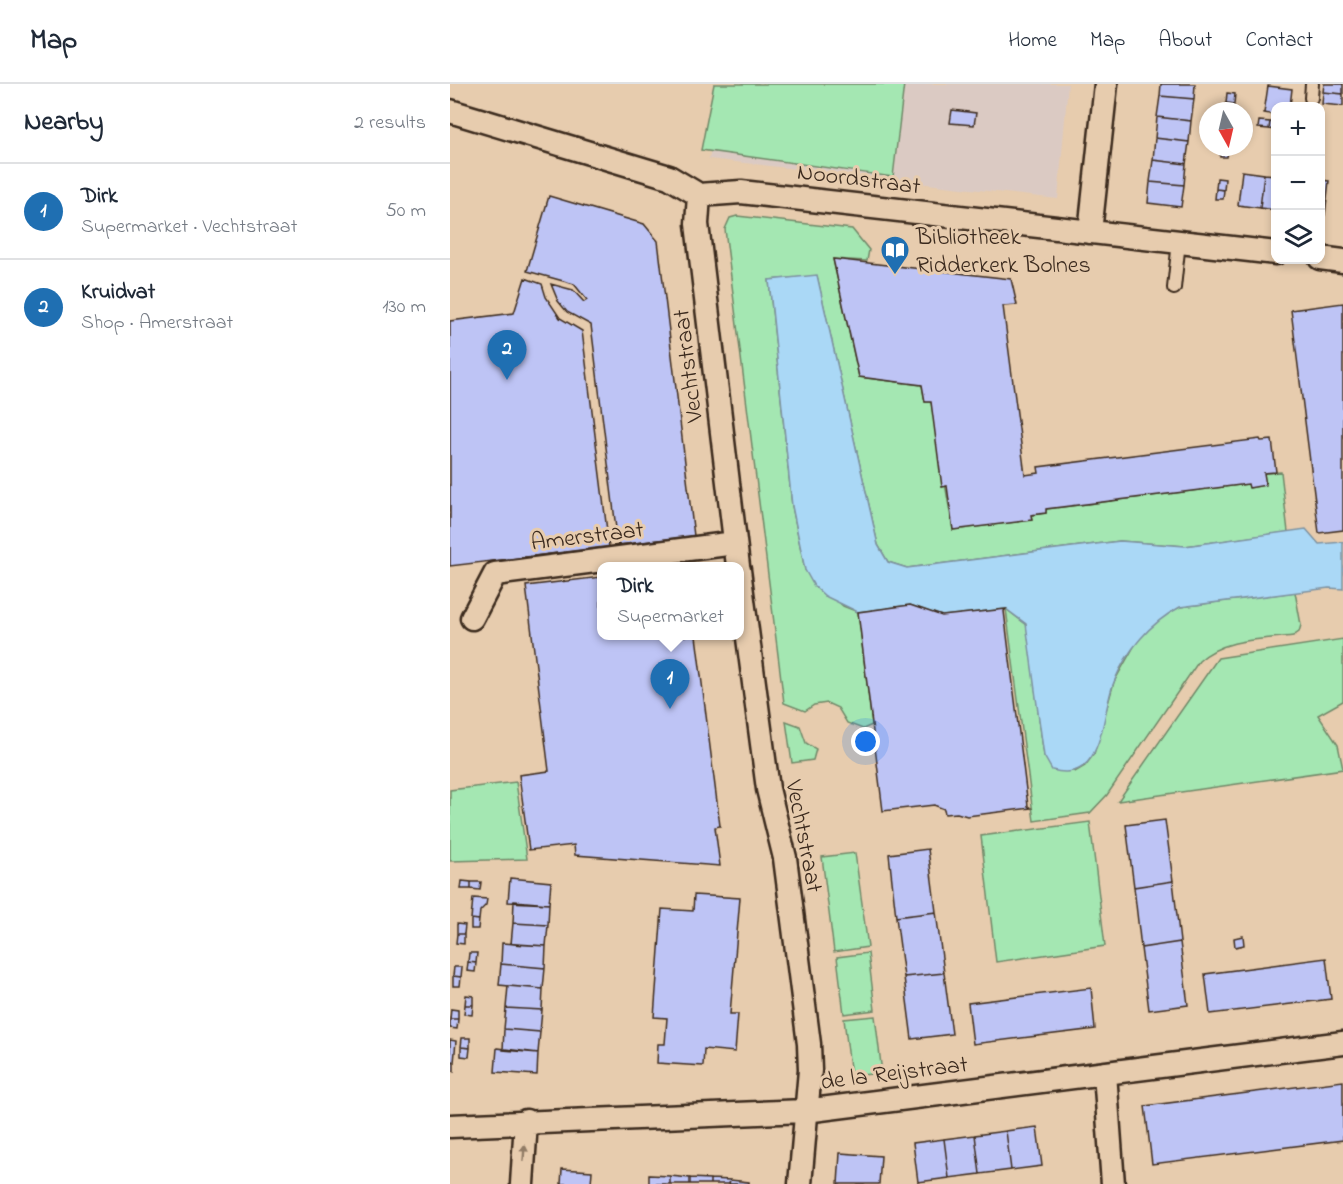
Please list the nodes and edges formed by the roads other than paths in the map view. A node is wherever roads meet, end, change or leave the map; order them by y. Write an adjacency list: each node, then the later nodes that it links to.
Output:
1 (1106, 84): 6 (street)
2 (1312, 84): 3 (lane)
3 (1311, 98)
4 (450, 111): 5 (street)
5 (699, 195): 6 (street, Noordstraat); 12 (street, Vechtstraat)
6 (1090, 232): 7 (street, Noordstraat)
7 (1179, 241): 8 (street, Noordstraat); 11 (lane)
8 (1271, 252)
9 (1325, 259): 10 (street)
10 (1343, 261)
11 (1174, 288)
12 (735, 543): 13 (street, Vechtstraat); 15 (street, Amerstraat)
13 (738, 562)
14 (744, 606): 18 (street, Vechtstraat)
15 (472, 618)
16 (1343, 1042): 17 (street, de la Reijstraat)
17 (1105, 1073): 18 (street, de la Reijstraat); 23 (street)
18 (805, 1111): 19 (street, de la Reijstraat); 22 (street, Vechtstraat)
19 (526, 1121): 20 (street, de la Reijstraat); 21 (street, one-way to 19)
20 (450, 1126)
21 (522, 1184)
22 (800, 1184)
23 (1113, 1184)

